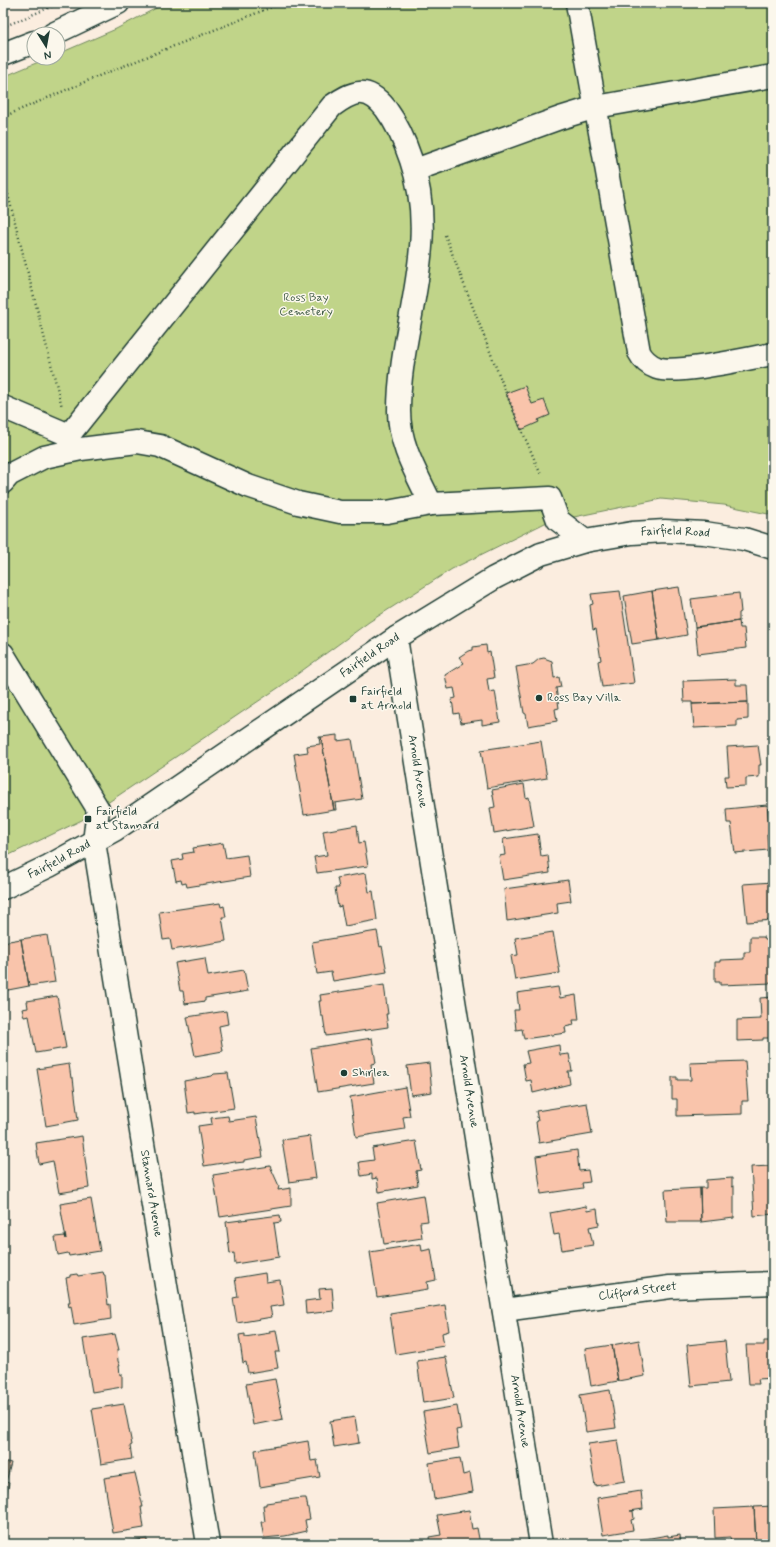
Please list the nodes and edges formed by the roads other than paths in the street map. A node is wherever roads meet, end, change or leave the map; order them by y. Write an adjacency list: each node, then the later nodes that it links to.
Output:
1 (118, 3): 3 (street)
2 (577, 3): 7 (street)
3 (66, 28)
4 (26, 45): 5 (street)
5 (3, 54)
6 (773, 76): 7 (street)
7 (596, 107): 8 (street); 9 (street)
8 (415, 170): 11 (street); 13 (street)
9 (773, 354)
10 (3, 407): 11 (street)
11 (71, 443): 12 (street); 13 (street)
12 (3, 482)
13 (431, 504): 14 (street)
14 (585, 541): 15 (street, Fairfield Road); 16 (street, Fairfield Road)
15 (773, 548)
16 (396, 638): 19 (street, Fairfield Road); 22 (street, Arnold Avenue)
17 (3, 654): 18 (street, Stannard Avenue)
18 (11, 681): 19 (street, Stannard Avenue)
19 (94, 842): 20 (street, Fairfield Road); 23 (street, Stannard Avenue)
20 (3, 888)
21 (773, 1283): 22 (street, Clifford Street)
22 (504, 1310): 24 (street, Arnold Avenue)
23 (208, 1544)
24 (541, 1544)

